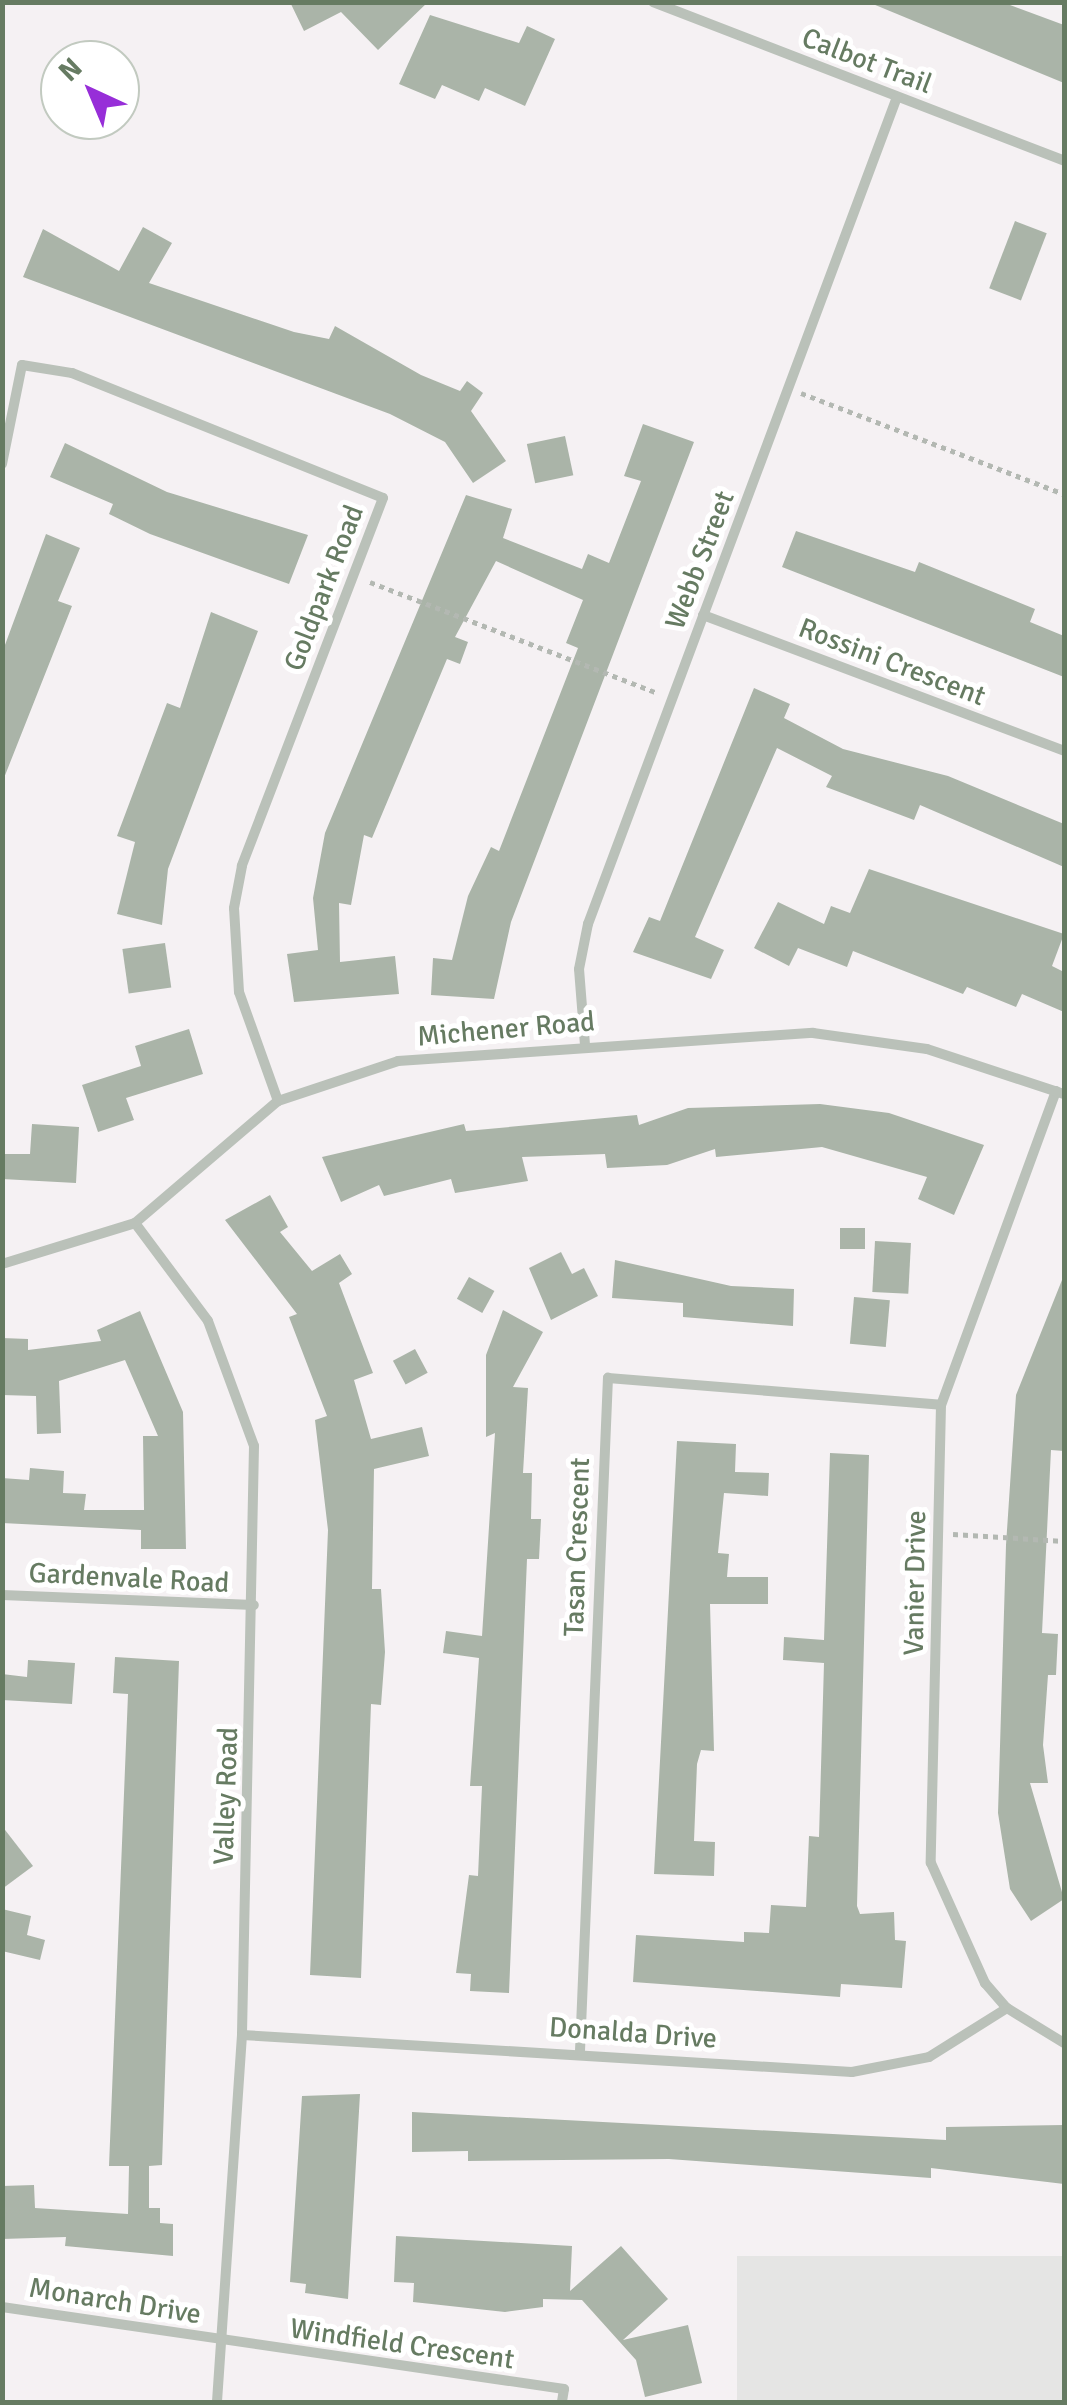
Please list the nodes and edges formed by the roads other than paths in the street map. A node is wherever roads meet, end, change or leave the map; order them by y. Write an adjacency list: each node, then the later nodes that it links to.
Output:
1 (653, 2): 2 (street, Calbot Trail)
2 (897, 97): 3 (street, Calbot Trail); 5 (street, Webb Street)
3 (1064, 162)
4 (2, 464): 9 (street, Goldpark Road)
5 (703, 615): 6 (street, Rossini Crescent); 7 (street, Webb Street)
6 (1064, 752)
7 (585, 1046): 8 (street, Michener Road); 9 (street, Michener Road)
8 (1060, 1093): 12 (street, Vanier Drive)
9 (278, 1101): 10 (street, Michener Road)
10 (135, 1223): 11 (street, Michener Road); 14 (street, Valley Road)
11 (2, 1264)
12 (940, 1404): 15 (street, Vanier Drive); 18 (street, Tasan Crescent)
13 (2, 1595): 14 (street, Gardenvale Road)
14 (254, 1605): 16 (street, Valley Road)
15 (1006, 2008): 17 (street, Vanier Drive); 18 (street, Donalda Drive)
16 (242, 2035): 18 (street, Donalda Drive); 20 (street, Valley Road)
17 (1064, 2042)
18 (580, 2052)
19 (2, 2307): 20 (street, Monarch Drive)
20 (220, 2340): 21 (street, Valley Road); 22 (street, Windfield Crescent)
21 (216, 2402)
22 (562, 2402)

